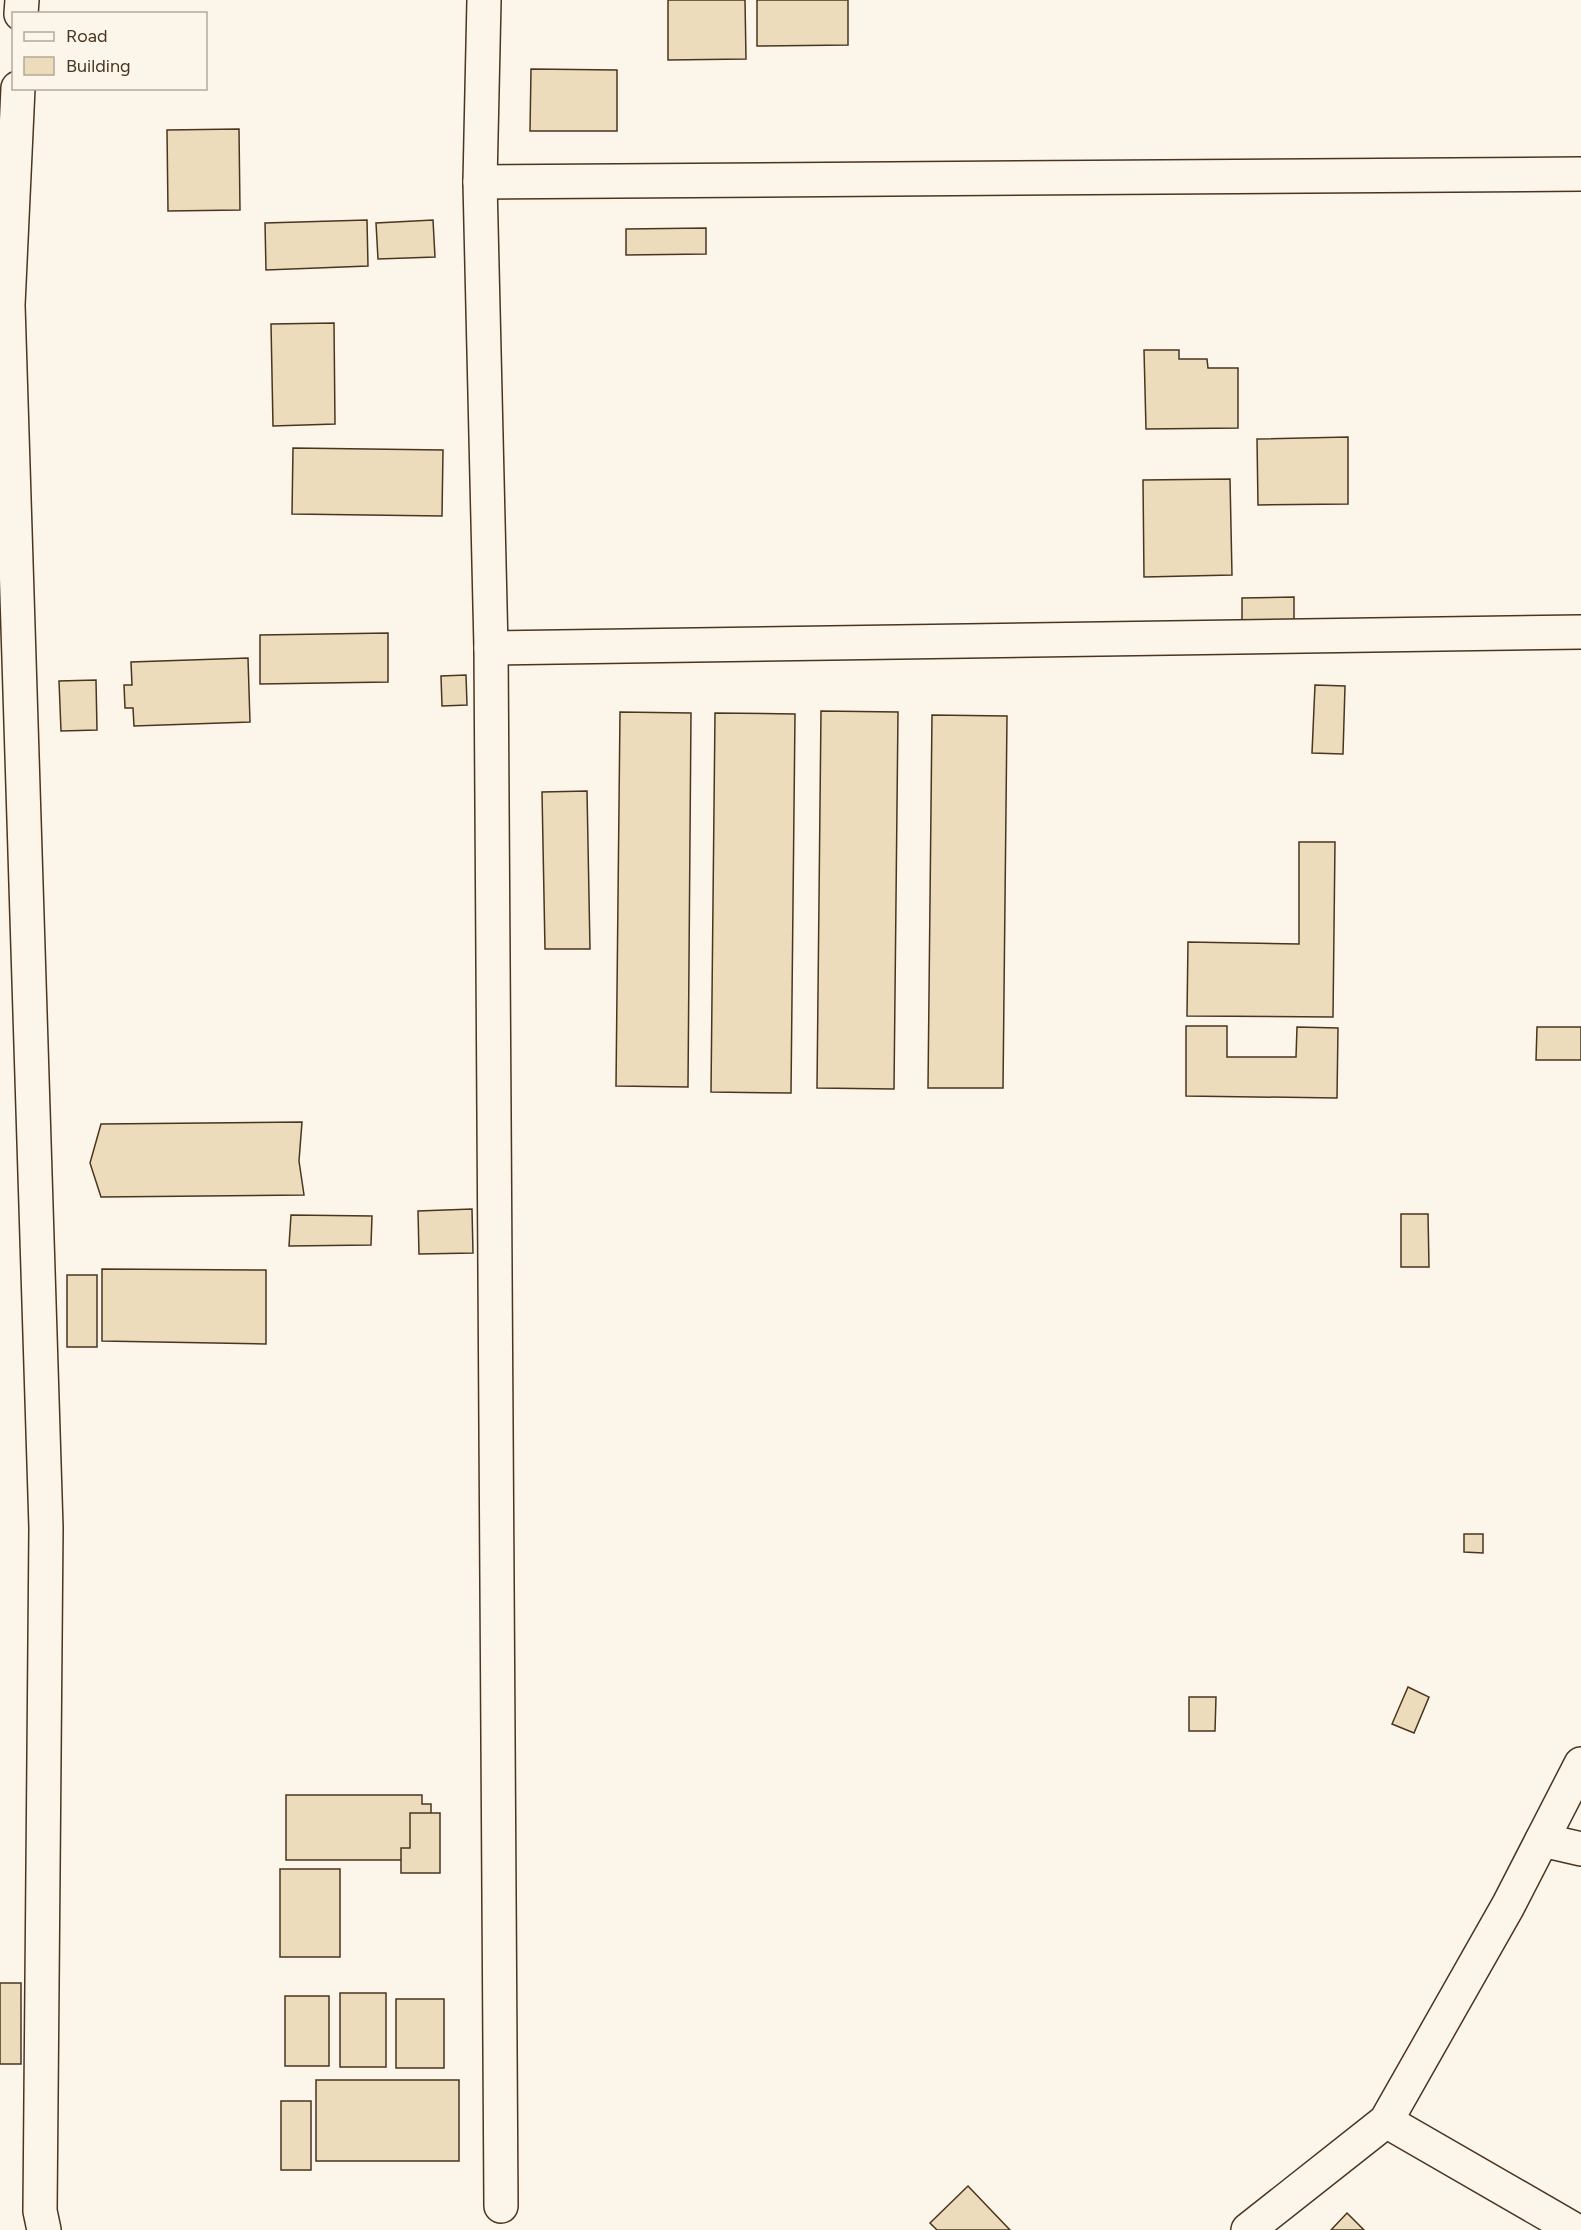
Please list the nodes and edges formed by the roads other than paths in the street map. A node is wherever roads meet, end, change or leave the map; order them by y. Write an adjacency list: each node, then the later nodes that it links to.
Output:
1 (483, 0): 4 (street)
2 (18, 90): 12 (street)
3 (1581, 174): 4 (street)
4 (480, 182): 6 (street)
5 (1581, 632): 6 (street)
6 (491, 648): 11 (street)
7 (1581, 1764): 8 (street)
8 (1542, 1840): 9 (street); 10 (street)
9 (1581, 1849)
10 (1386, 2121): 13 (street); 14 (street)
11 (501, 2206)
12 (44, 2230)
13 (1248, 2230)
14 (1575, 2230)

